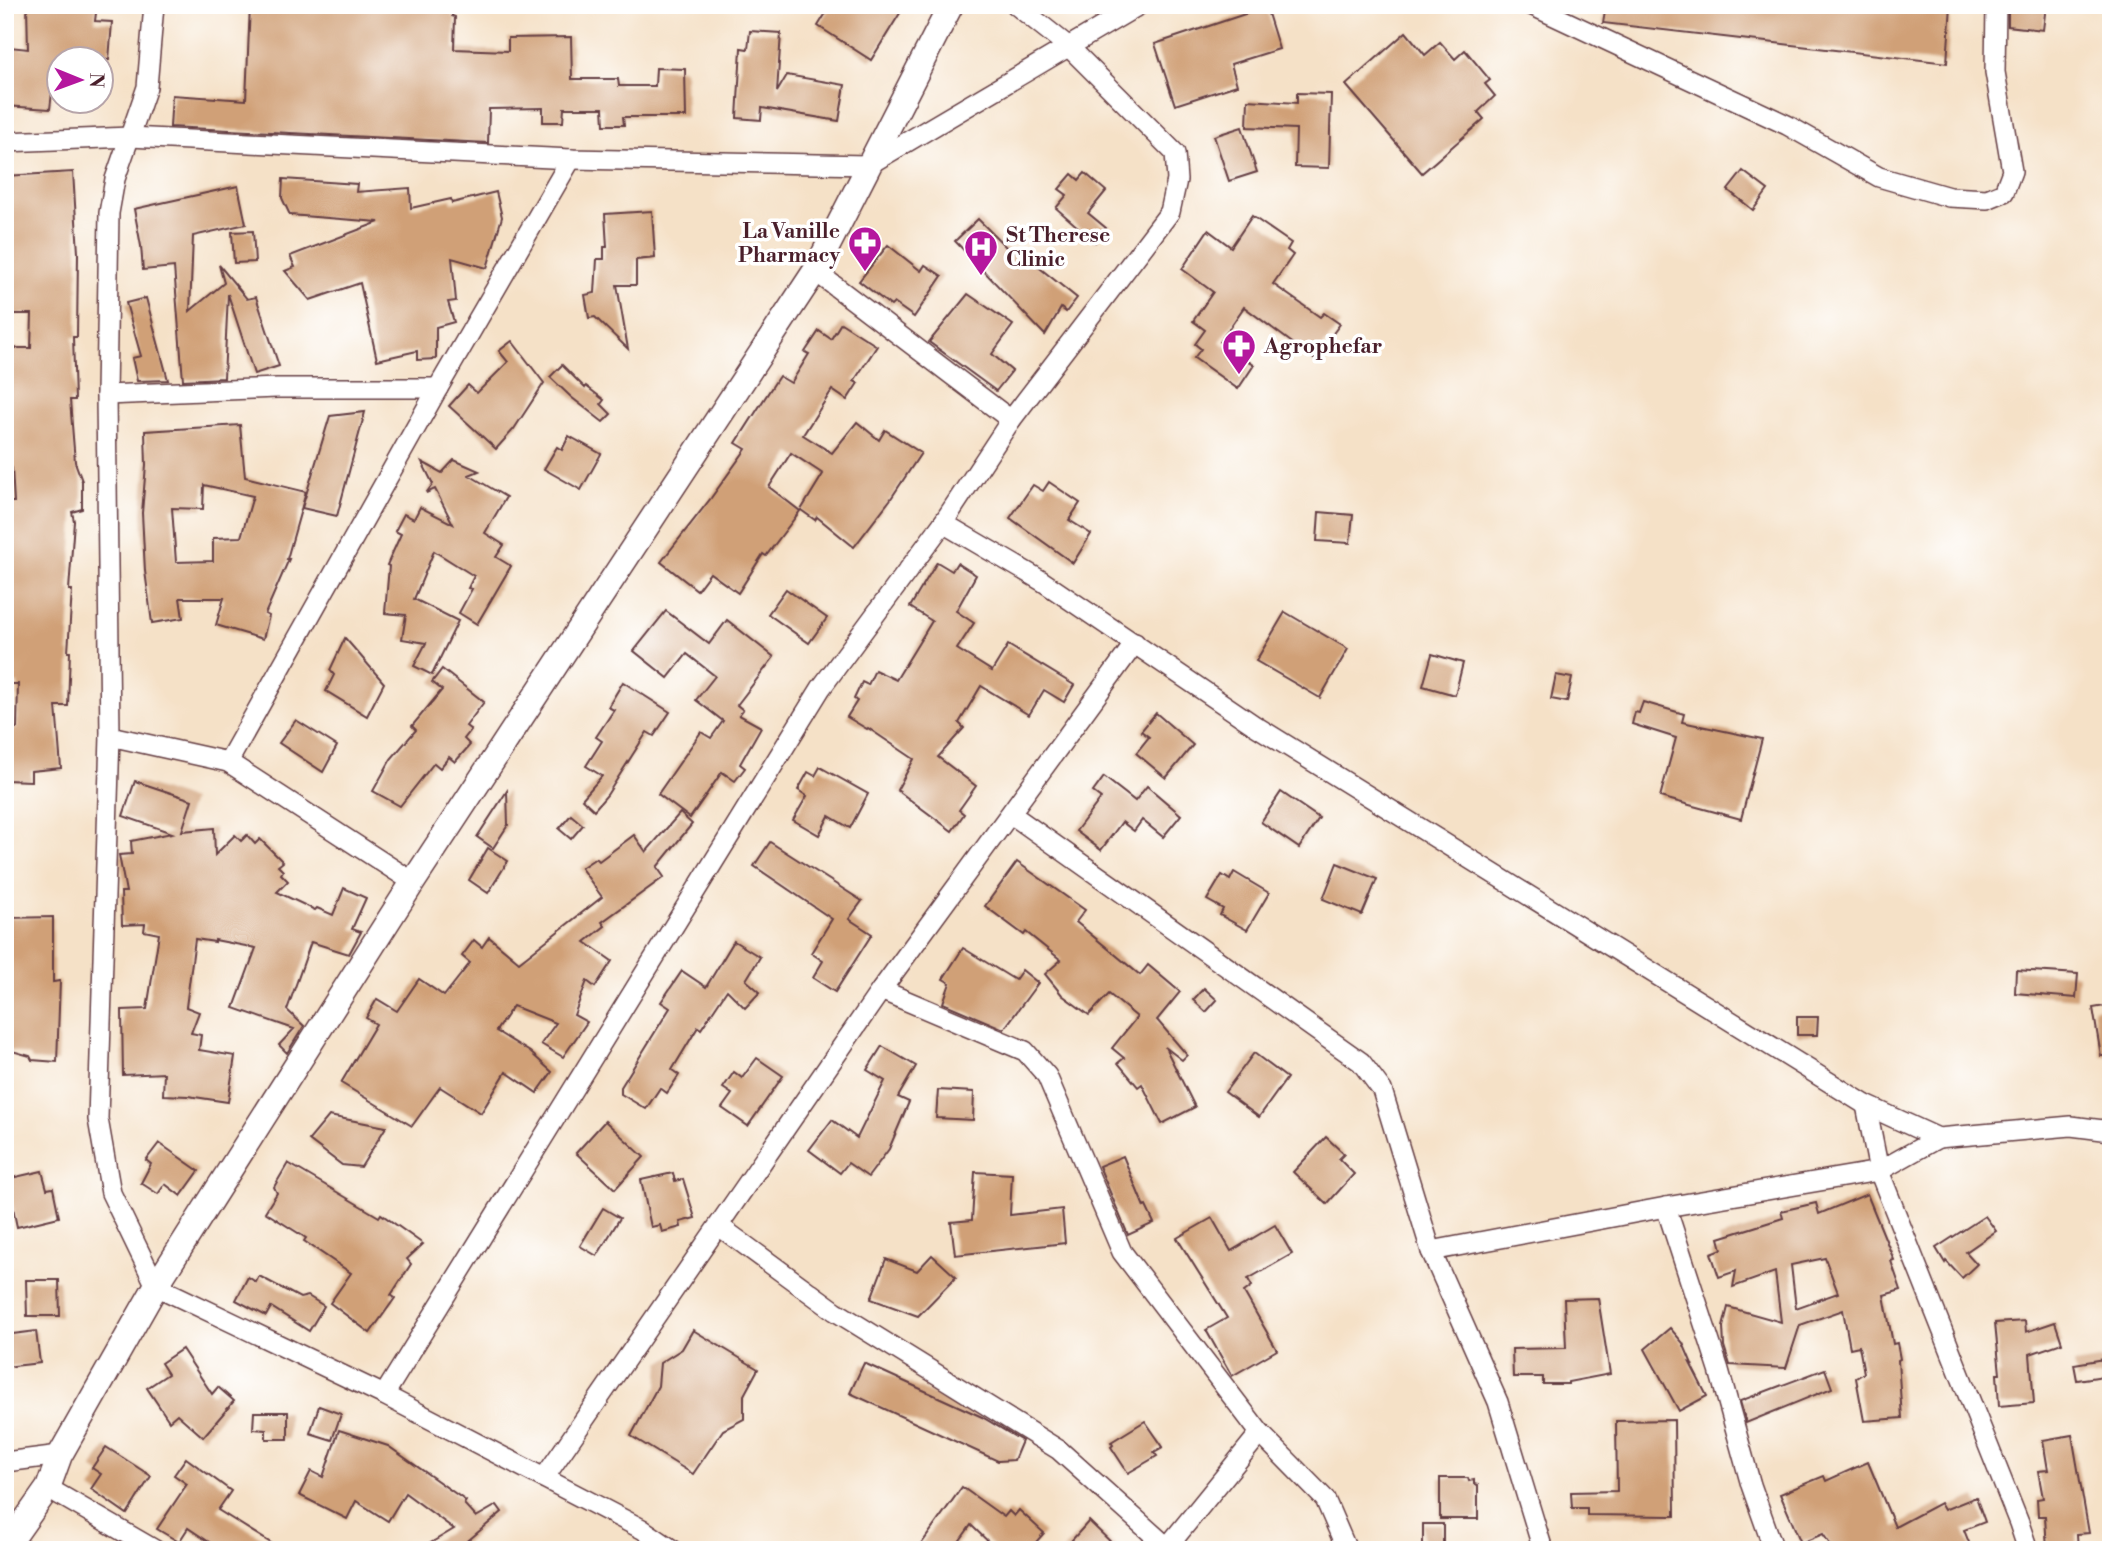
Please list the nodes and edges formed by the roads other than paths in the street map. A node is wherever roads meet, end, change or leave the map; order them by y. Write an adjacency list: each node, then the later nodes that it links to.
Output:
1 (154, 5): 8 (street)
2 (951, 5): 11 (street)
3 (1016, 5): 7 (street)
4 (1139, 5): 7 (street)
5 (1531, 5): 6 (street)
6 (1996, 5)
7 (1069, 47): 11 (street); 15 (street)
8 (130, 137): 9 (street); 10 (street); 14 (street)
9 (5, 142)
10 (571, 159): 11 (street); 13 (street)
11 (867, 165): 12 (street)
12 (815, 271): 15 (street); 21 (street)
13 (438, 387): 14 (street); 19 (street)
14 (106, 395): 18 (street)
15 (1012, 420): 16 (street)
16 (943, 523): 17 (street); 31 (street)
17 (1135, 643): 20 (street); 23 (street)
18 (110, 736): 19 (street); 30 (street)
19 (228, 762): 21 (street)
20 (1011, 814): 22 (street); 29 (street)
21 (413, 882): 30 (street)
22 (881, 990): 28 (street); 32 (street)
23 (1866, 1105): 25 (street); 26 (street)
24 (2111, 1131): 25 (street)
25 (1938, 1138): 26 (street)
26 (1879, 1171): 27 (street); 44 (street)
27 (1666, 1207): 29 (street); 43 (street)
28 (719, 1226): 35 (street); 38 (street)
29 (1431, 1251): 42 (street)
30 (156, 1286): 31 (street); 33 (street)
31 (384, 1395): 35 (street)
32 (1260, 1433): 38 (street); 41 (street)
33 (60, 1455): 34 (street); 36 (street)
34 (5, 1462)
35 (544, 1478): 40 (street)
36 (48, 1488): 37 (street); 39 (street)
37 (8, 1538)
38 (1166, 1548)
39 (155, 1550)
40 (673, 1550)
41 (1348, 1550)
42 (1543, 1550)
43 (1774, 1550)
44 (2028, 1550)

